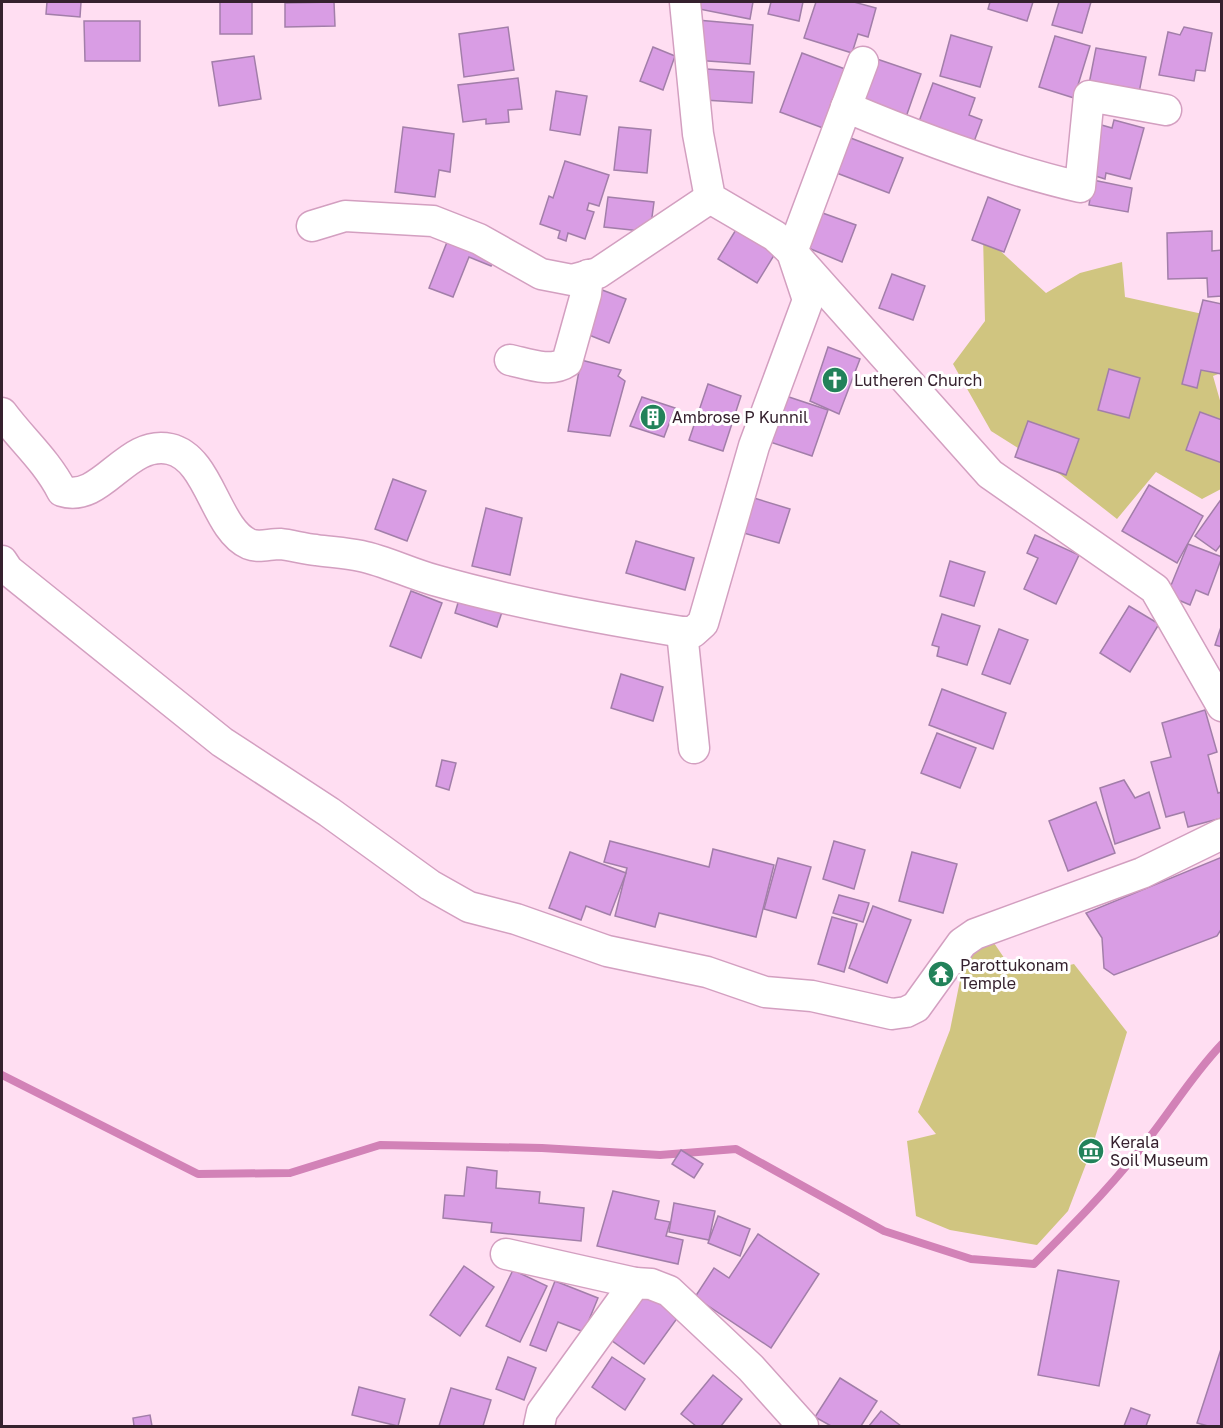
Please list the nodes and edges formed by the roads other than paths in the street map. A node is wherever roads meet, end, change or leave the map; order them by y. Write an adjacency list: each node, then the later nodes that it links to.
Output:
1 (686, 2): 5 (street)
2 (863, 62): 3 (street)
3 (846, 106): 4 (street); 7 (street)
4 (1166, 110)
5 (710, 198): 7 (street); 8 (street)
6 (312, 226): 8 (street)
7 (792, 252): 12 (street); 13 (street)
8 (588, 275): 9 (street)
9 (510, 360)
10 (2, 413): 12 (street)
11 (2, 561): 15 (street)
12 (682, 633): 14 (street)
13 (1221, 706)
14 (694, 748)
15 (1221, 834)
16 (506, 1254): 17 (street)
17 (635, 1283): 18 (street); 19 (street)
18 (539, 1426)
19 (803, 1426)

